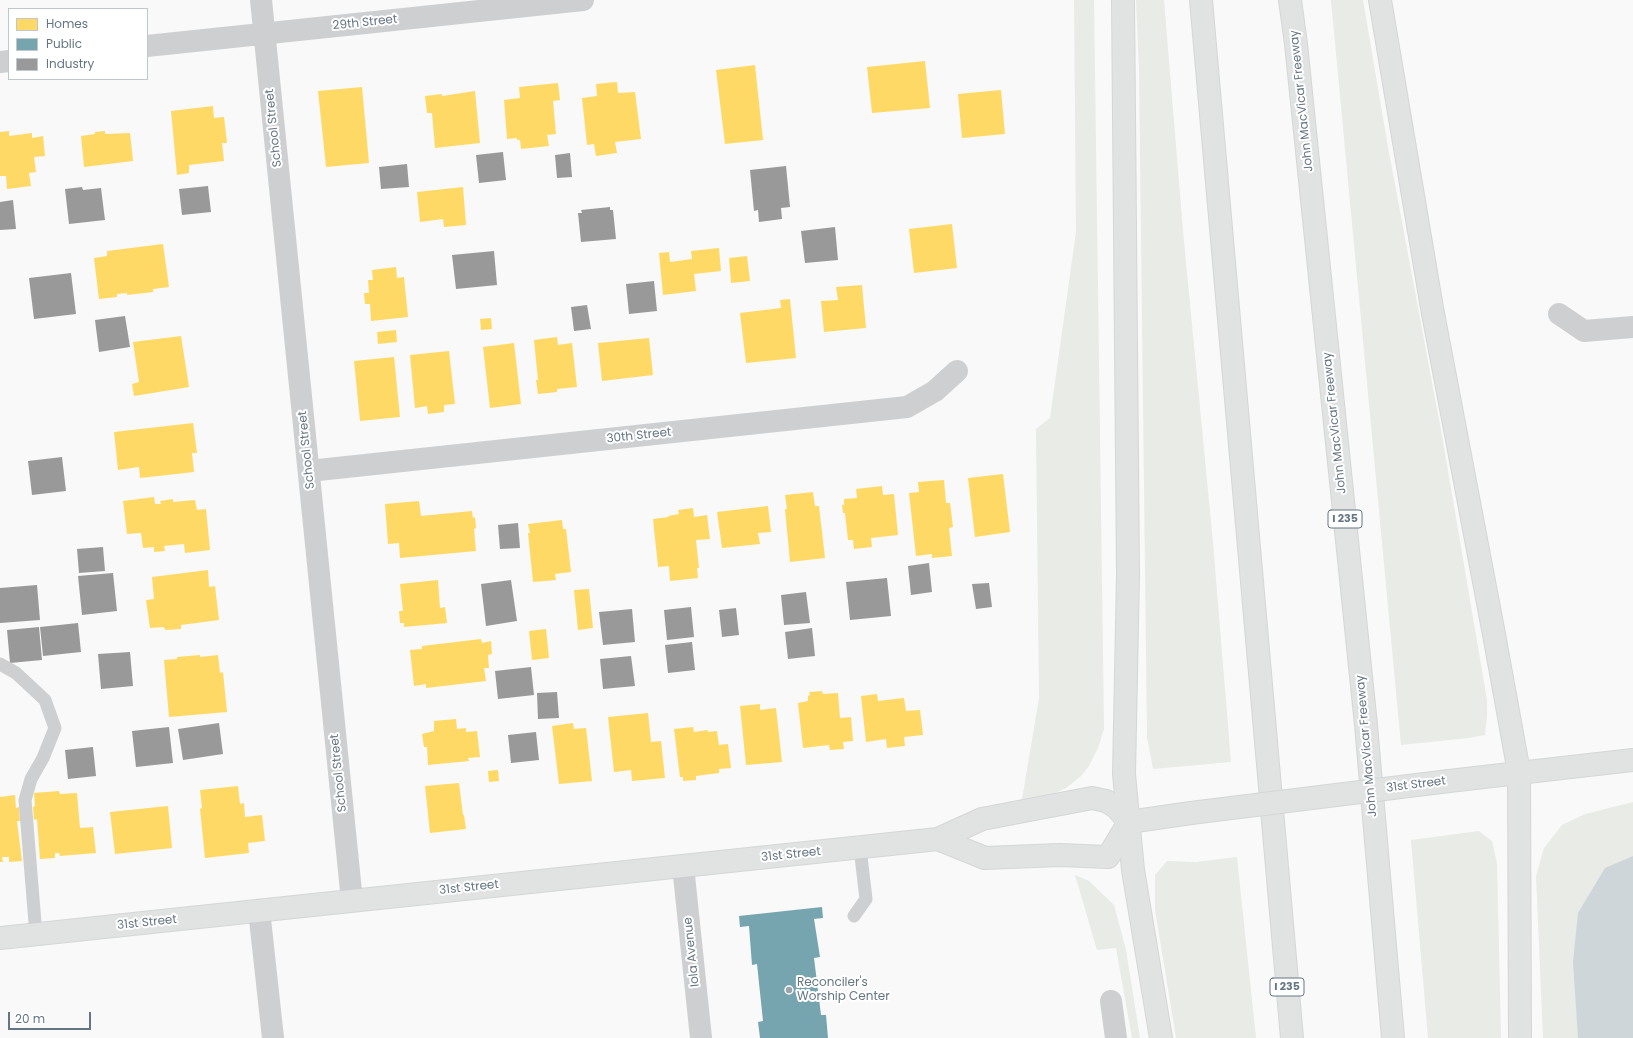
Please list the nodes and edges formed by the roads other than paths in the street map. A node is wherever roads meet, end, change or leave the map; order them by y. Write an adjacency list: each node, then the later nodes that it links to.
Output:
1 (261, 0): 7 (street, School Street)
2 (583, 0): 7 (street, 29th Street)
3 (1122, 0): 16 (main road)
4 (1201, 0): 30 (main road, I 235)
5 (1290, 0): 31 (main road, John MacVicar Freeway / I 235)
6 (1380, 0): 15 (main road)
7 (264, 34): 8 (street, 29th Street); 12 (street, School Street)
8 (148, 46)
9 (1559, 314): 10 (street)
10 (1633, 327)
11 (957, 371): 12 (street, 30th Street)
12 (309, 471): 20 (street, School Street)
13 (0, 664): 23 (lane)
14 (1633, 760): 15 (main road, 31st Street)
15 (1519, 772): 16 (main road, 31st Street, bridge); 32 (main road)
16 (1128, 822): 17 (main road, 31st Street); 17 (main road, 31st Street); 29 (main road)
17 (938, 839): 18 (main road, 31st Street)
18 (860, 848): 19 (main road, 31st Street); 22 (lane)
19 (683, 866): 20 (main road, 31st Street); 27 (street, Iola Avenue)
20 (352, 901): 21 (main road, 31st Street)
21 (260, 910): 23 (main road, 31st Street); 26 (street)
22 (854, 916)
23 (36, 935): 24 (main road, 31st Street)
24 (0, 938)
25 (1111, 1001): 28 (street)
26 (273, 1038)
27 (701, 1038)
28 (1116, 1038)
29 (1161, 1038)
30 (1292, 1038)
31 (1393, 1038)
32 (1520, 1038)

